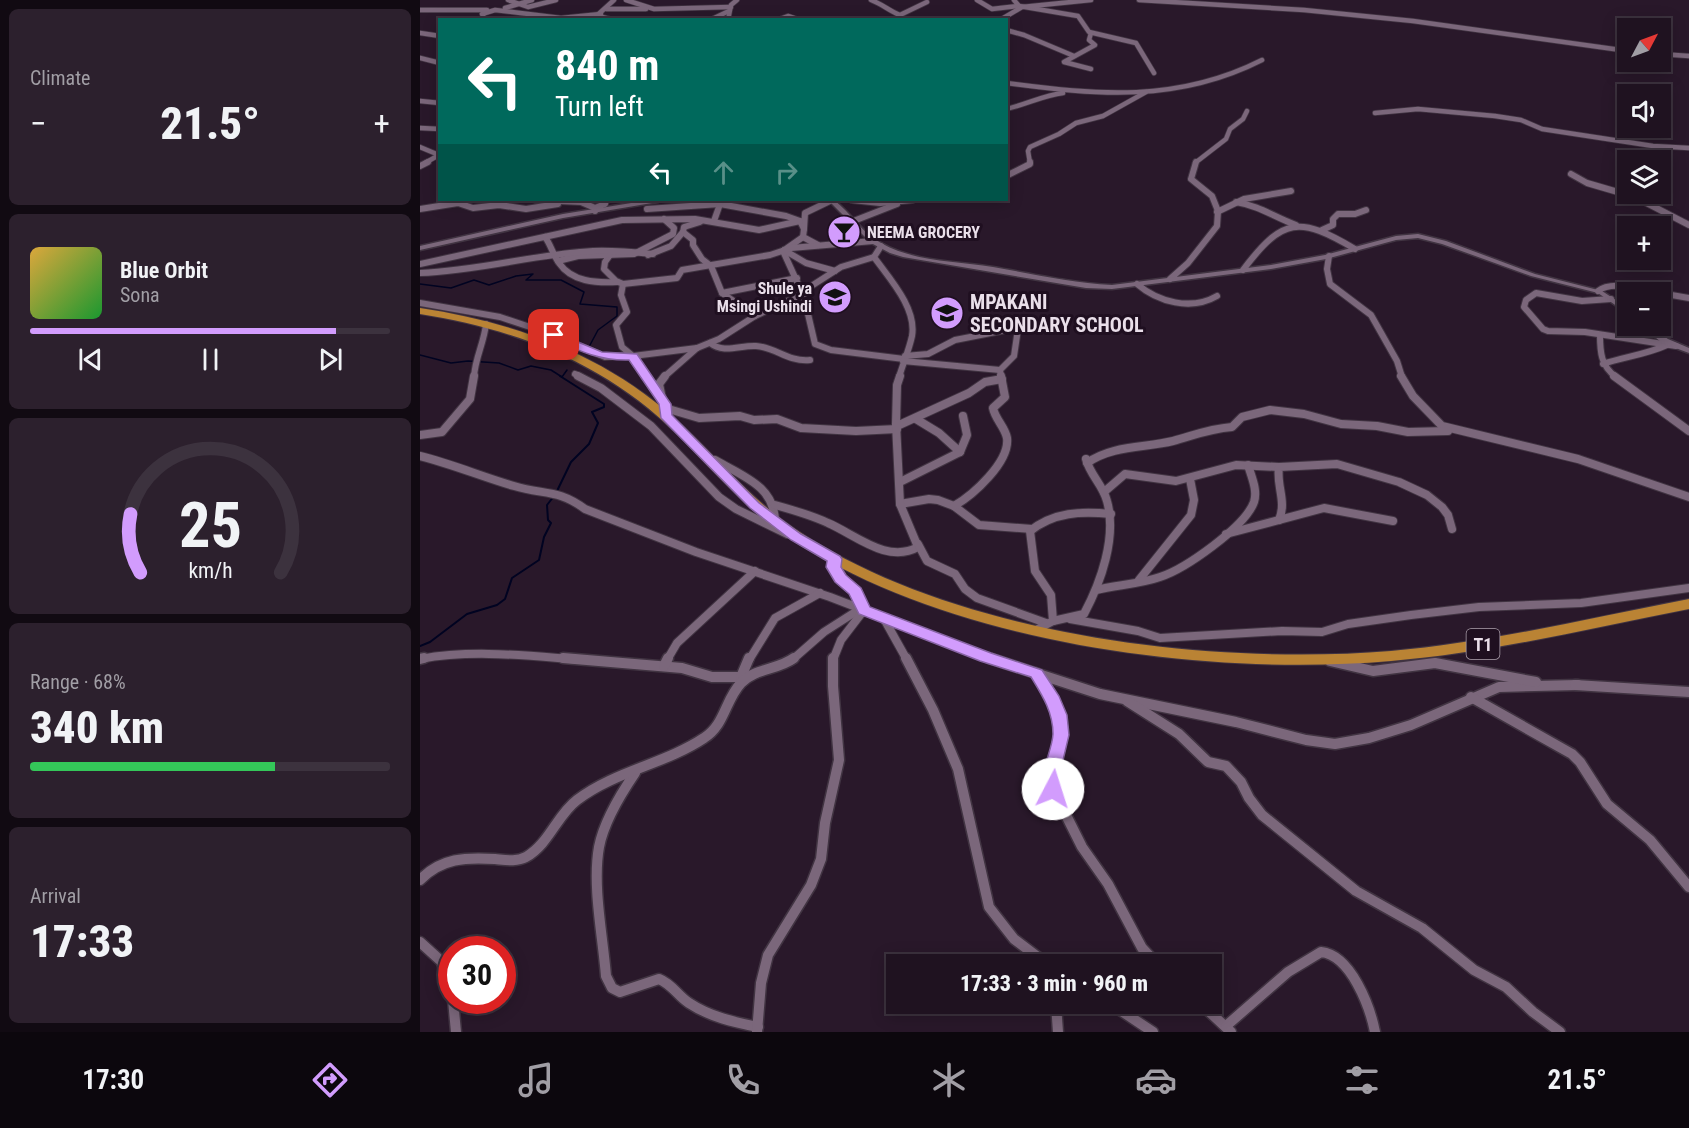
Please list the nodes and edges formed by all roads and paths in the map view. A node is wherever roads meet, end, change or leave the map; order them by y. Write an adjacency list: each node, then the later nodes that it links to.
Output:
1 (508, 0): 14 (street)
2 (532, 0): 14 (street)
3 (556, 0): 14 (street)
4 (614, 0): 16 (street)
5 (626, 0): 17 (street)
6 (871, 0): 23 (street)
7 (935, 0): 23 (street)
8 (977, 0): 15 (street)
9 (1014, 0): 15 (street)
10 (1091, 0): 15 (street)
11 (1139, 0): 21 (street)
12 (735, 1): 18 (street)
13 (1308, 4): 21 (street)
14 (520, 5): 20 (street)
15 (1020, 6): 29 (street); 32 (street)
16 (606, 9): 17 (street); 22 (street)
17 (649, 9): 18 (street)
18 (731, 9): 27 (street); 28 (street)
19 (420, 10): 20 (street)
20 (495, 10): 22 (street); 24 (street)
21 (1306, 10): 34 (street)
22 (600, 15): 25 (street); 26 (street)
23 (902, 17)
24 (484, 18)
25 (595, 18)
26 (608, 18)
27 (714, 18)
28 (729, 18)
29 (1003, 18)
30 (1008, 30): 36 (street)
31 (420, 33): 33 (street)
32 (1091, 33): 36 (street); 42 (street)
33 (438, 36)
34 (1617, 50)
35 (1671, 55): 37 (street)
36 (1074, 56): 41 (street)
37 (1689, 56)
38 (420, 58): 40 (street)
39 (1262, 60): 45 (street)
40 (438, 62)
41 (1091, 69)
42 (1154, 73)
43 (1008, 83): 44 (street)
44 (1070, 92): 45 (street); 48 (street)
45 (1146, 92): 59 (street)
46 (420, 101): 47 (street)
47 (438, 103)
48 (1008, 109)
49 (1247, 111): 76 (street)
50 (1375, 113): 54 (street)
51 (420, 128): 52 (street)
52 (438, 129)
53 (420, 147): 55 (street)
54 (1689, 148)
55 (438, 153)
56 (438, 154): 57 (street)
57 (420, 166)
58 (1571, 174): 85 (street)
59 (1008, 175)
60 (1291, 191): 69 (street)
61 (606, 201): 74 (street)
62 (656, 201): 72 (street)
63 (829, 201): 86 (street)
64 (832, 201): 83 (street)
65 (859, 201): 70 (street)
66 (895, 201): 70 (street)
67 (904, 201): 77 (street)
68 (556, 202): 73 (street); 74 (street); 78 (street)
69 (1236, 202): 76 (street); 84 (street)
70 (873, 203): 77 (street)
71 (720, 204): 72 (street); 81 (street); 82 (street)
72 (647, 205): 74 (street); 80 (street)
73 (420, 209)
74 (595, 210): 78 (street)
75 (1366, 210): 87 (street)
76 (1217, 212): 112 (street)
77 (877, 214): 83 (street)
78 (563, 216): 94 (street)
79 (664, 219): 80 (street); 81 (street); 97 (street)
80 (622, 220): 89 (street)
81 (711, 220): 82 (street); 88 (street)
82 (800, 221): 86 (street)
83 (851, 222): 91 (street)
84 (1296, 225): 87 (street); 108 (street)
85 (1689, 225)
86 (804, 229): 90 (street)
87 (1322, 230): 95 (street)
88 (683, 232): 99 (street); 106 (street)
89 (545, 237): 101 (street); 103 (street)
90 (803, 237): 92 (street); 96 (street)
91 (873, 241): 92 (street); 93 (street)
92 (820, 246): 96 (street)
93 (880, 246): 104 (street); 114 (street)
94 (422, 249)
95 (1355, 249): 102 (street); 116 (street)
96 (784, 250): 106 (street); 109 (street); 111 (street)
97 (640, 252): 98 (street); 99 (street); 103 (street)
98 (631, 254): 99 (street); 100 (street)
99 (653, 254)
100 (610, 255): 103 (street); 113 (street)
101 (465, 256): 105 (street); 107 (street)
102 (1329, 256): 108 (street); 148 (street)
103 (556, 257): 107 (street); 113 (street)
104 (874, 257): 109 (street); 138 (street)
105 (420, 264)
106 (711, 266): 113 (street); 117 (street)
107 (475, 268): 110 (street)
108 (1243, 270): 112 (street)
109 (835, 271): 118 (street)
110 (420, 273)
111 (797, 278): 117 (street); 118 (street)
112 (1170, 279): 114 (street)
113 (620, 283): 137 (street)
114 (1137, 284): 120 (street)
115 (1617, 286): 116 (street)
116 (1598, 291): 122 (street)
117 (722, 293): 126 (street)
118 (803, 293): 126 (street); 138 (street)
119 (1671, 295): 121 (street)
120 (1217, 296)
121 (1689, 298)
122 (1611, 299): 124 (street); 130 (street)
123 (420, 303): 137 (street)
124 (1617, 304)
125 (420, 311): 127 (highway, T1)
126 (754, 316): 132 (street)
127 (486, 324): 144 (highway, T1); 150 (street)
128 (1027, 326): 129 (street)
129 (1018, 329): 138 (street); 141 (street)
130 (1600, 335): 133 (street); 140 (street)
131 (1660, 336): 134 (street)
132 (710, 343): 135 (street); 139 (street)
133 (1667, 345): 134 (street); 140 (street)
134 (1676, 346): 136 (street)
135 (698, 348): 137 (street); 144 (street)
136 (1689, 351)
137 (631, 356): 144 (street)
138 (904, 359): 141 (street); 147 (street)
139 (810, 360)
140 (1603, 364): 149 (street)
141 (1000, 370): 143 (street)
142 (575, 374): 170 (street)
143 (1002, 379): 146 (street); 162 (street)
144 (665, 409): 147 (street); 151 (highway, T1)
145 (963, 416): 152 (street)
146 (916, 419): 147 (street); 152 (street)
147 (897, 428): 160 (street)
148 (1453, 431): 158 (street); 159 (street)
149 (1689, 431)
150 (420, 435)
151 (698, 449): 161 (street); 166 (highway, T1)
152 (960, 452): 157 (street)
153 (420, 456): 173 (street)
154 (1248, 465): 155 (street); 156 (street); 169 (street)
155 (1279, 467): 164 (street); 168 (street)
156 (1190, 479): 158 (street); 174 (street)
157 (900, 482)
158 (1104, 492): 163 (street)
159 (1689, 497)
160 (900, 504): 162 (street); 171 (street)
161 (775, 506): 166 (street); 171 (street)
162 (954, 506): 167 (street)
163 (1111, 514): 167 (street); 176 (street)
164 (1279, 520): 165 (street); 169 (street)
165 (1393, 521)
166 (775, 522): 170 (highway, T1)
167 (1032, 529): 182 (street)
168 (1452, 529)
169 (1223, 535): 174 (street)
170 (796, 537): 172 (highway, T1)
171 (918, 544): 182 (street)
172 (835, 559): 179 (street); 182 (highway, T1)
173 (755, 572): 177 (street); 185 (street)
174 (1139, 580): 176 (street)
175 (1689, 588): 181 (street)
176 (1095, 590): 181 (street)
177 (820, 593): 179 (street); 187 (street)
178 (1689, 604): 183 (highway, T1)
179 (862, 610): 180 (street); 187 (street); 203 (street)
180 (883, 617): 186 (street); 196 (street)
181 (1070, 619): 182 (street)
182 (1045, 625): 183 (highway, T1)
183 (1323, 658): 188 (street)
184 (420, 659): 185 (street)
185 (664, 666): 187 (street)
186 (1036, 674): 191 (street); 197 (street)
187 (744, 677): 192 (street)
188 (1578, 685): 189 (street); 190 (street)
189 (1689, 692)
190 (1471, 697): 191 (street); 194 (street)
191 (1124, 699): 209 (street)
192 (636, 771): 193 (street); 203 (street)
193 (420, 879)
194 (1689, 887)
195 (420, 942): 198 (street)
196 (1032, 954)
197 (1148, 954)
198 (438, 957)
199 (454, 1014): 205 (street)
200 (1057, 1014): 206 (street)
201 (1126, 1014): 207 (street)
202 (1212, 1014): 204 (street)
203 (757, 1029)
204 (1228, 1029): 208 (street)
205 (456, 1032)
206 (1058, 1032)
207 (1153, 1032)
208 (1375, 1032)
209 (1560, 1032)

